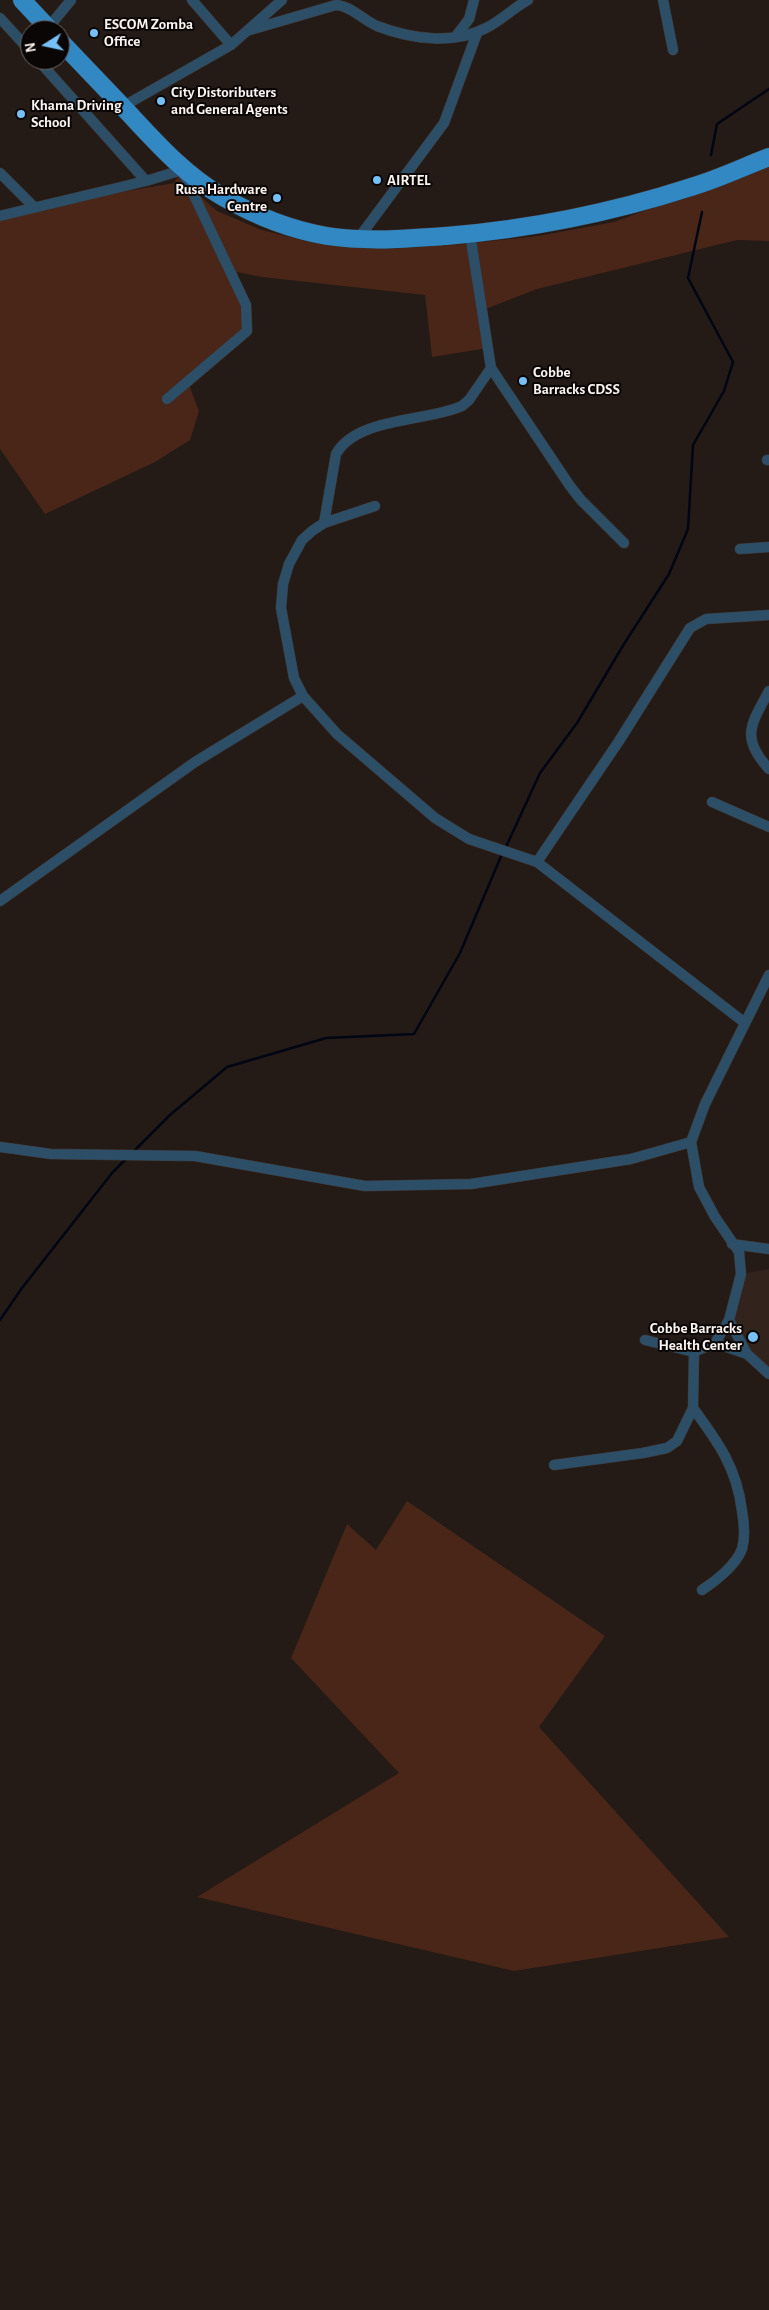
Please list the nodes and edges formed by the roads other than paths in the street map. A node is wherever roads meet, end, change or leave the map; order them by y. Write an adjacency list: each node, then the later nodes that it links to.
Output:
1 (22, 0): 9 (highway)
2 (72, 0): 10 (street)
3 (192, 0): 16 (street)
4 (282, 0): 12 (street)
5 (474, 0): 11 (street)
6 (528, 0): 13 (street)
7 (664, 0): 17 (street)
8 (0, 18): 15 (street)
9 (41, 20)
10 (60, 20)
11 (467, 22): 13 (street); 14 (street)
12 (250, 30): 14 (street); 16 (street)
13 (475, 33): 14 (street); 28 (street)
14 (456, 36)
15 (20, 40)
16 (231, 45): 20 (street)
17 (673, 50)
18 (70, 51): 20 (highway)
19 (47, 70): 24 (street)
20 (122, 106): 22 (highway)
21 (769, 157): 27 (highway)
22 (182, 170): 24 (street); 28 (highway); 30 (street)
23 (0, 173): 25 (street)
24 (146, 181): 25 (street)
25 (34, 207): 26 (street)
26 (0, 216)
27 (470, 234): 28 (highway); 29 (street)
28 (358, 240)
29 (491, 368): 32 (street); 33 (street)
30 (166, 399)
31 (375, 506): 32 (street)
32 (324, 523): 38 (street)
33 (624, 543)
34 (769, 547): 35 (street)
35 (740, 549)
36 (769, 615): 42 (street)
37 (769, 691): 39 (street)
38 (302, 696): 42 (street); 43 (street)
39 (769, 769)
40 (712, 802): 41 (street)
41 (769, 826)
42 (537, 862): 45 (street)
43 (0, 901)
44 (768, 979): 45 (street)
45 (746, 1023): 46 (street)
46 (692, 1142): 47 (street); 48 (street)
47 (0, 1147)
48 (732, 1244): 49 (street); 50 (street)
49 (769, 1249)
50 (728, 1320): 52 (street); 54 (street)
51 (645, 1340): 53 (street)
52 (715, 1342): 53 (street); 54 (street)
53 (694, 1352): 56 (street)
54 (747, 1354): 55 (street)
55 (769, 1374)
56 (693, 1408): 57 (street); 58 (street)
57 (554, 1465)
58 (702, 1590)

